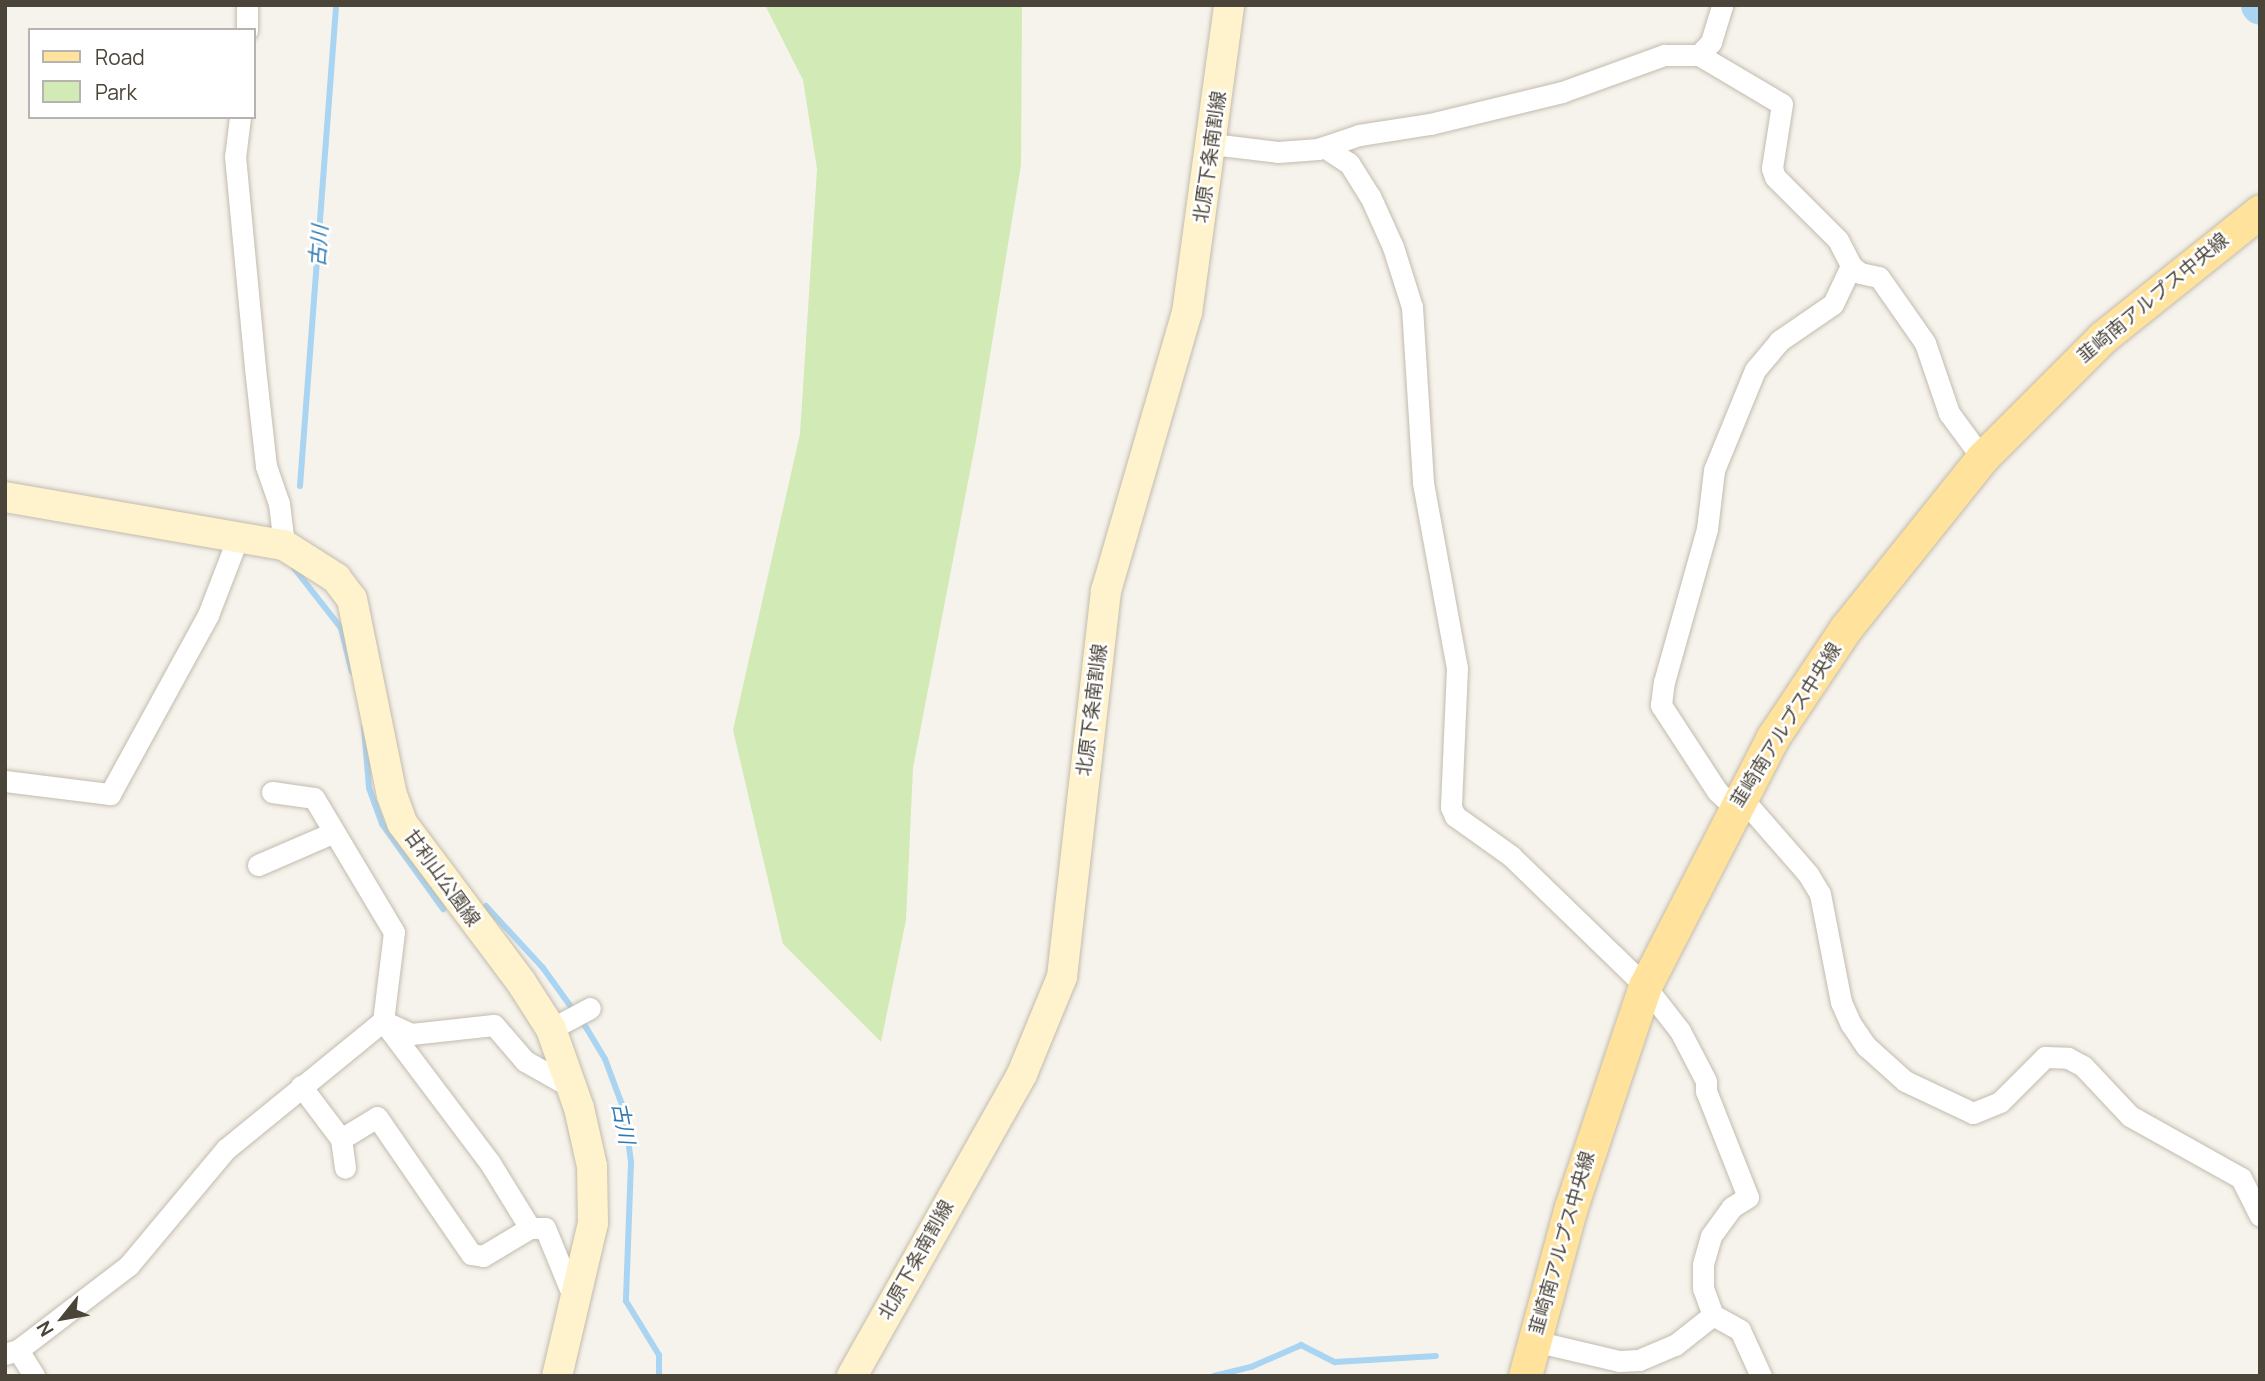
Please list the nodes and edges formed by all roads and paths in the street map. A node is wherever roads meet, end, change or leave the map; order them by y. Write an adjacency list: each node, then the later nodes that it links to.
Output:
1 (247, 5): 4 (street)
2 (1229, 5): 7 (main road, 北原下条南割線)
3 (1722, 5): 5 (street)
4 (247, 28)
5 (1699, 55): 8 (street); 10 (street)
6 (240, 119): 14 (street)
7 (1212, 144): 8 (street); 36 (main road, 北原下条南割線)
8 (1324, 147): 20 (street)
9 (2260, 211): 11 (main road, 韮崎南アルプス中央線)
10 (1851, 266): 11 (street); 17 (street)
11 (1982, 458): 17 (main road, 韮崎南アルプス中央線)
12 (5, 497): 13 (main road, 甘利山公園線)
13 (237, 540): 14 (main road, 甘利山公園線); 15 (street)
14 (284, 545): 23 (main road, 甘利山公園線)
15 (5, 781)
16 (272, 792): 18 (street)
17 (1737, 802): 20 (main road, 韮崎南アルプス中央線); 28 (street)
18 (332, 833): 19 (street); 22 (street)
19 (258, 866)
20 (1646, 986): 31 (street); 32 (main road, 韮崎南アルプス中央線)
21 (590, 1008): 23 (street)
22 (383, 1021): 24 (street); 25 (street); 29 (street)
23 (558, 1025): 25 (main road, 甘利山公園線)
24 (302, 1086): 26 (street); 33 (street)
25 (573, 1088): 30 (main road, 甘利山公園線)
26 (341, 1139): 27 (street); 29 (street)
27 (345, 1168)
28 (2260, 1216)
29 (530, 1228): 30 (street)
30 (576, 1302): 35 (main road, 甘利山公園線)
31 (1713, 1315): 32 (street); 38 (street)
32 (1534, 1341): 37 (main road, 韮崎南アルプス中央線)
33 (12, 1352): 34 (street)
34 (34, 1376)
35 (557, 1376)
36 (852, 1376)
37 (1525, 1376)
38 (1761, 1376)

